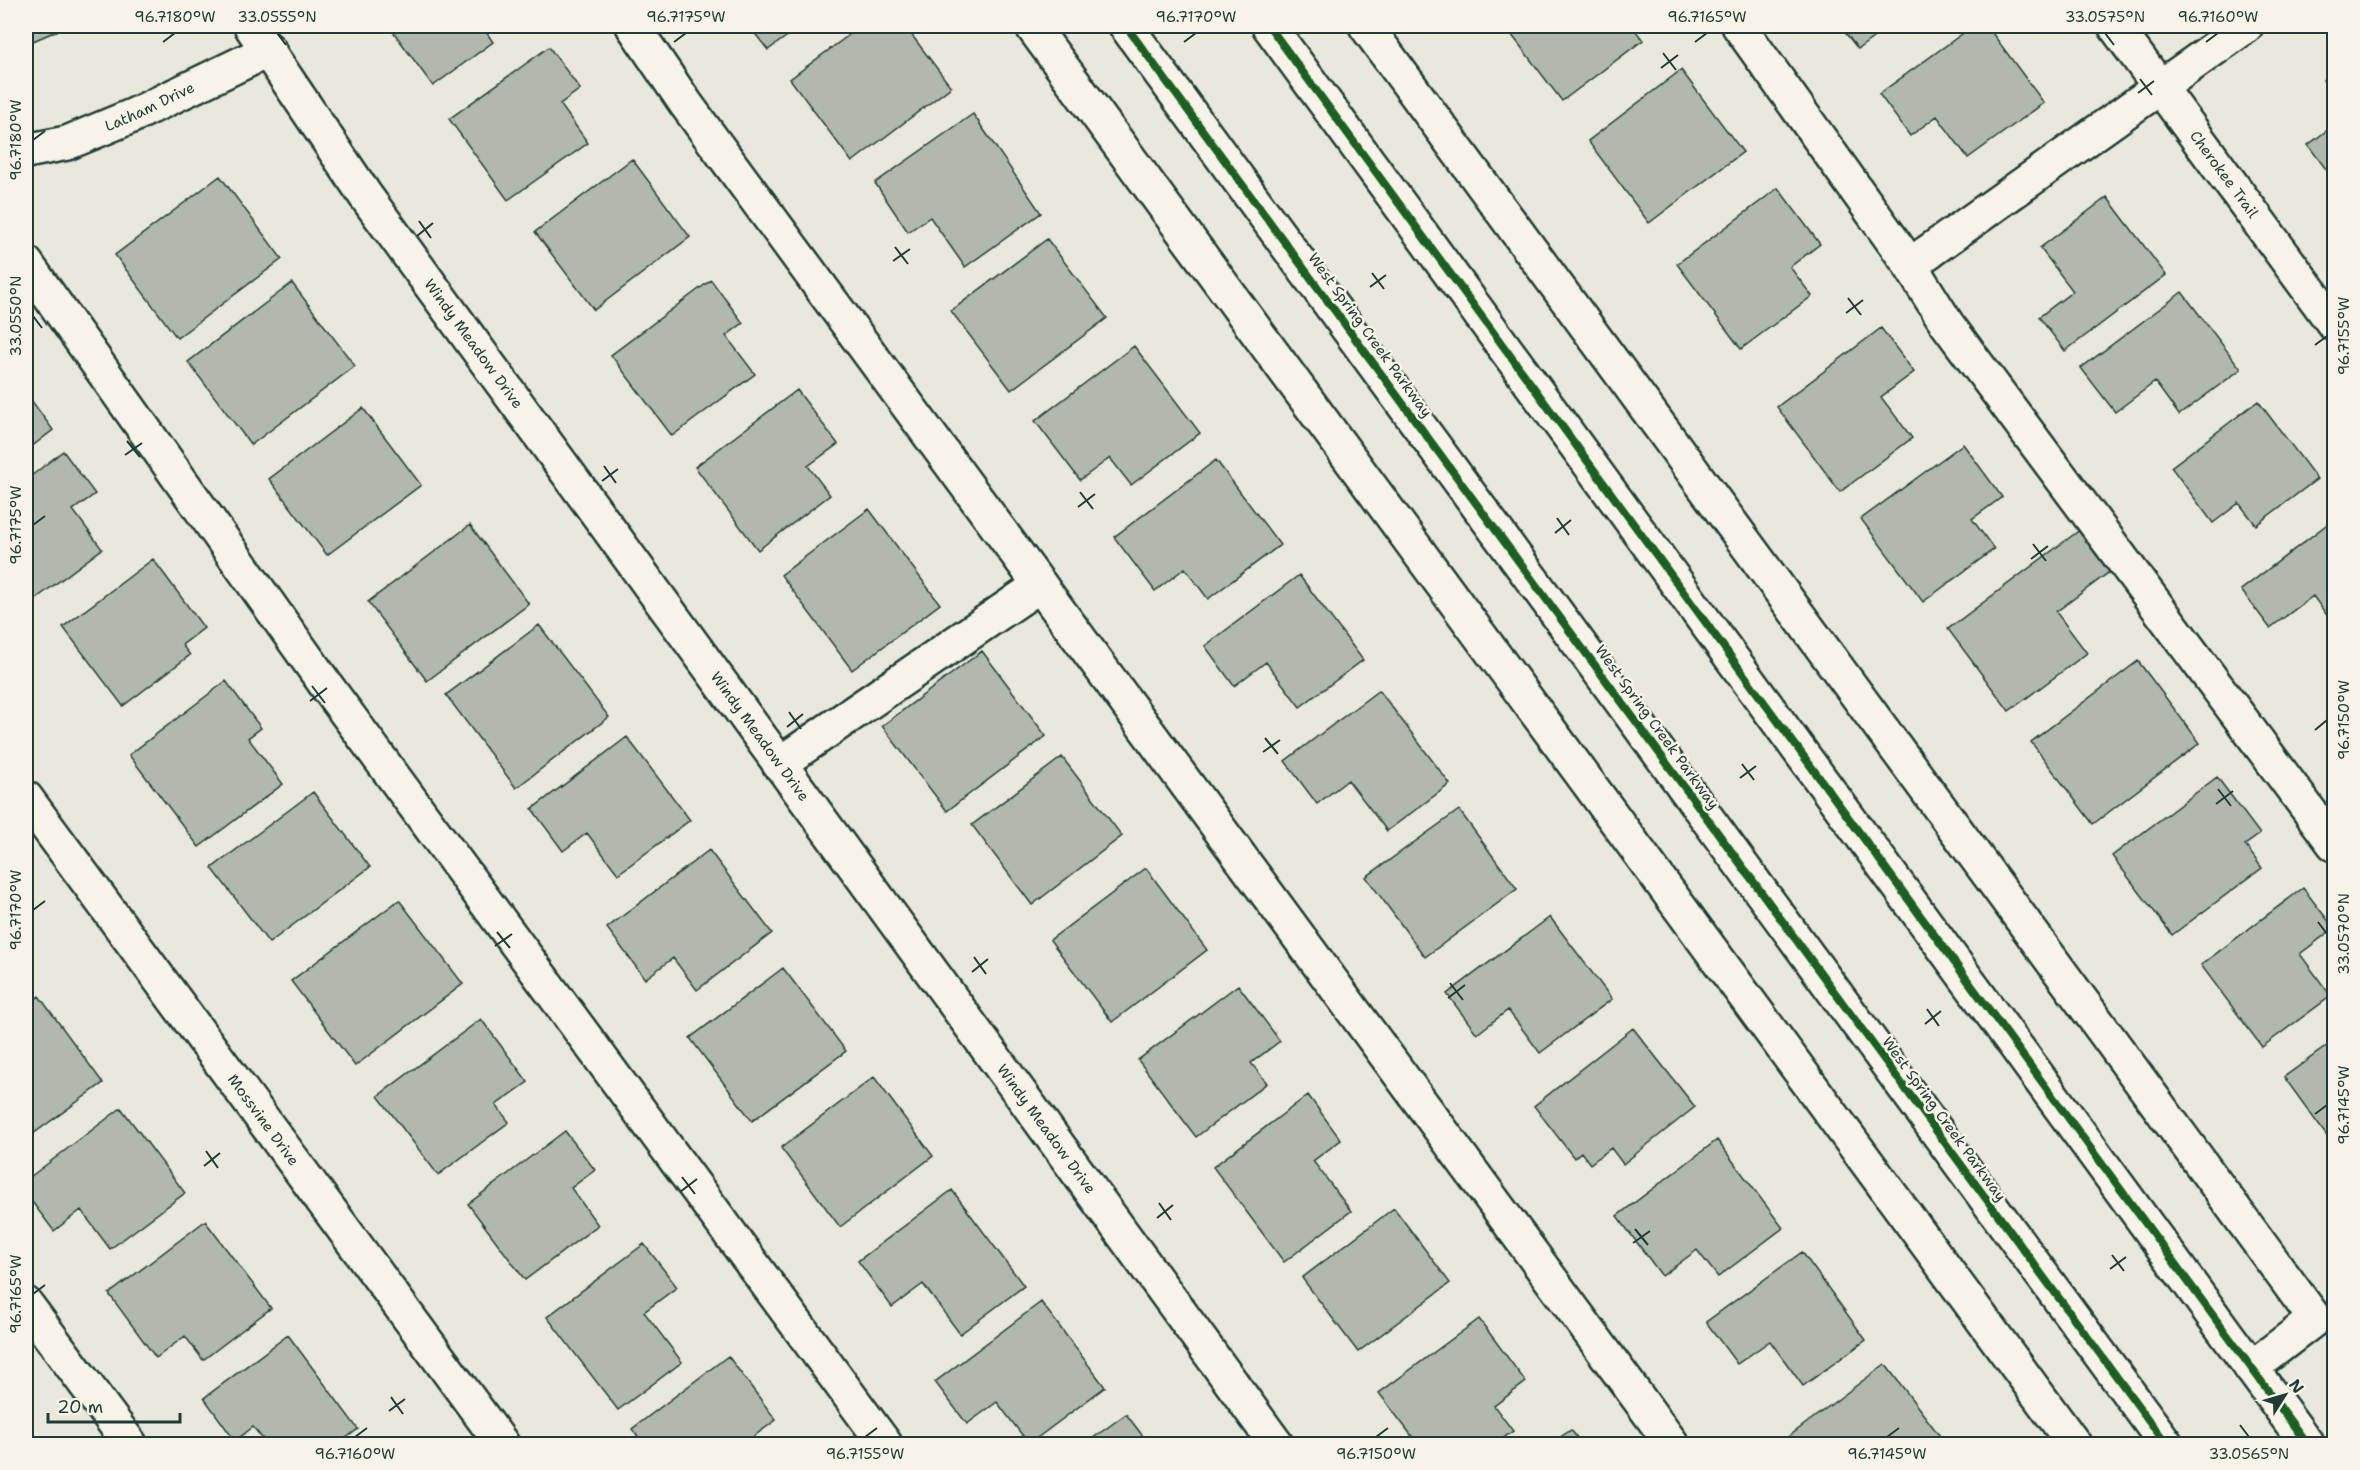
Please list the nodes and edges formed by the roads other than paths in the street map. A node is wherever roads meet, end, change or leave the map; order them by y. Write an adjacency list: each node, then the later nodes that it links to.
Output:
1 (633, 26): 15 (street)
2 (1032, 26): 26 (street)
3 (1126, 26): 27 (street, West Spring Creek Parkway)
4 (1269, 26): 20 (street)
5 (1366, 26): 20 (street)
6 (1739, 26): 13 (street)
7 (2115, 26): 10 (street, Cherokee Trail)
8 (2246, 26): 10 (street)
9 (260, 38): 11 (street, Latham Drive); 16 (street, Windy Meadow Drive)
10 (2161, 87): 13 (street); 14 (street, Cherokee Trail)
11 (26, 151)
12 (26, 263): 23 (street)
13 (1910, 265): 18 (street)
14 (2334, 324)
15 (1040, 585): 16 (street); 25 (street)
16 (779, 764): 24 (street, Windy Meadow Drive)
17 (26, 798): 22 (street, Mossvine Drive)
18 (2334, 844)
19 (26, 1304): 21 (street)
20 (2251, 1368): 28 (street)
21 (130, 1444)
22 (502, 1444)
23 (885, 1444)
24 (1276, 1444)
25 (1672, 1444)
26 (2074, 1444)
27 (2166, 1444)
28 (2307, 1444)

